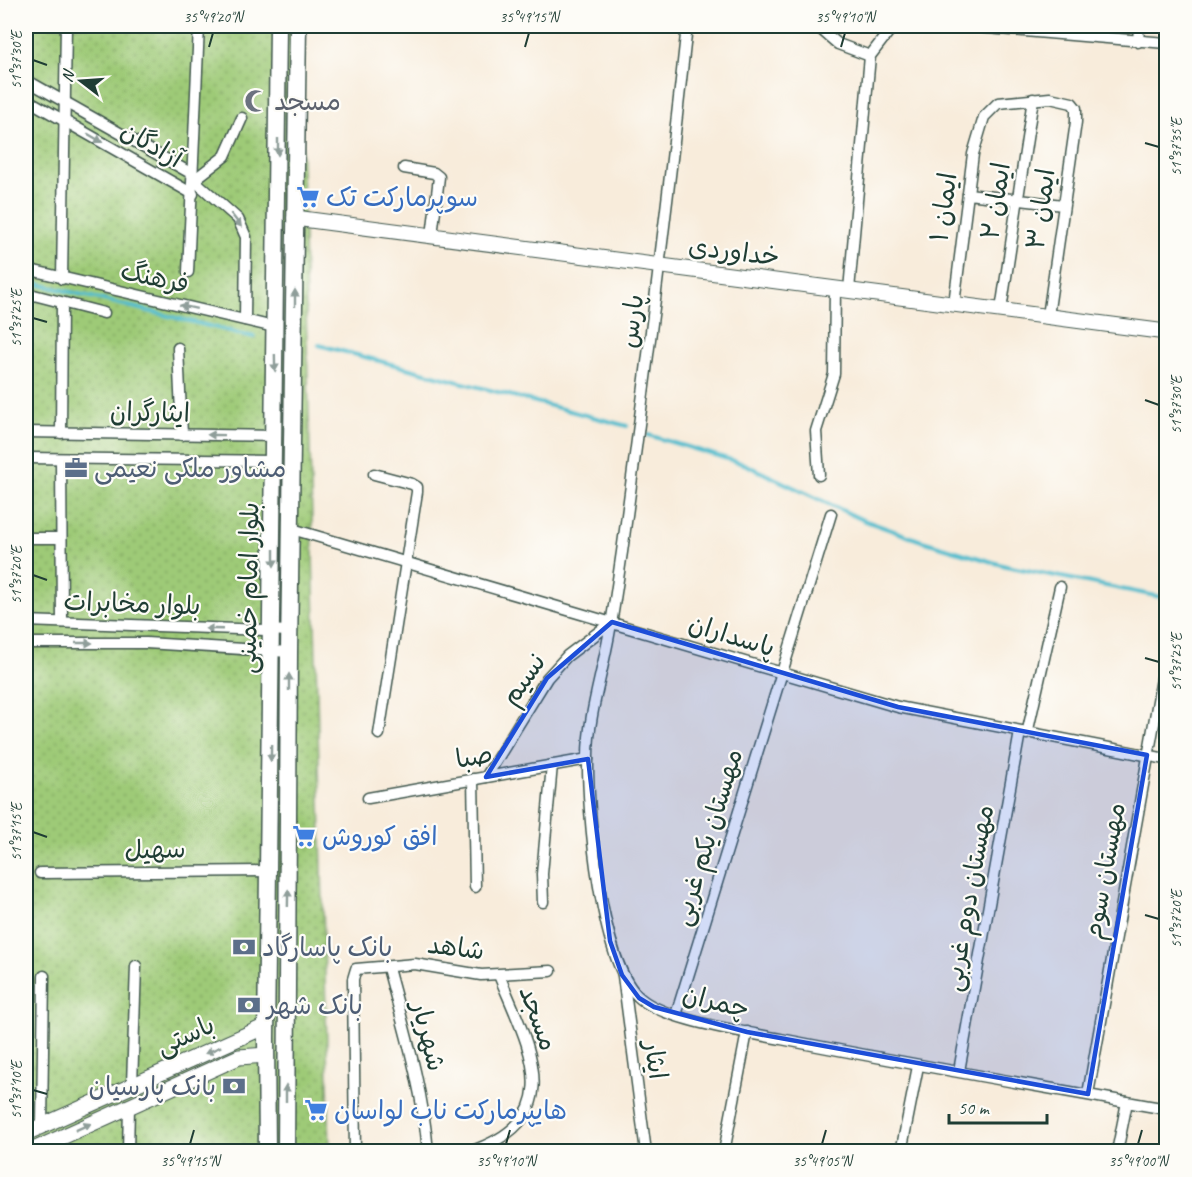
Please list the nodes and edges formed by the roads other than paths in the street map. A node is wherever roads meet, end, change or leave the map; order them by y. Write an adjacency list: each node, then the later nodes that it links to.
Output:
1 (66, 26): 17 (street)
2 (199, 26): 21 (street)
3 (278, 26): 40 (main road, بلوار امام خمینی, one-way to 40)
4 (298, 26): 26 (main road, بلوار امام خمینی)
5 (687, 26): 28 (street, پارس)
6 (817, 26): 13 (street)
7 (893, 26): 13 (street)
8 (963, 26): 10 (street)
9 (1139, 26): 11 (street)
10 (1017, 29): 11 (street)
11 (1138, 42): 12 (street)
12 (1167, 43)
13 (870, 56): 32 (street)
14 (26, 80): 17 (street, آزادگان)
15 (26, 99): 19 (street, آزادگان)
16 (1033, 99): 23 (street, ایمان ۱); 24 (street, ایمان ۲); 25 (street, ایمان ۳)
17 (65, 101): 19 (street); 21 (street, آزادگان)
18 (243, 118): 21 (street)
19 (64, 120): 22 (street, آزادگان, one-way to 22); 31 (street)
20 (404, 168): 27 (street)
21 (194, 177): 22 (street); 39 (street, آزادگان, one-way to 39)
22 (193, 194): 30 (street)
23 (968, 194): 24 (street); 35 (street, ایمان ۱)
24 (1018, 200): 25 (street); 36 (street, ایمان ۲)
25 (1063, 205): 38 (street, ایمان ۳)
26 (295, 218): 27 (street, خداوردی); 53 (main road, بلوار امام خمینی, one-way to 26)
27 (432, 236): 28 (street, خداوردی)
28 (661, 266): 32 (street, خداوردی); 60 (street, پارس)
29 (26, 269): 31 (street, فرهنگ)
30 (188, 272)
31 (62, 279): 39 (street, فرهنگ, one-way to 31)
32 (842, 289): 35 (street, خداوردی); 51 (street)
33 (26, 293): 34 (street)
34 (62, 303): 37 (street); 44 (street)
35 (954, 304): 36 (street, خداوردی)
36 (1001, 310): 38 (street, خداوردی)
37 (104, 312)
38 (1048, 316): 41 (street, خداوردی)
39 (245, 320): 40 (street, فرهنگ)
40 (274, 327): 46 (main road, بلوار امام خمینی, one-way to 46)
41 (1167, 332)
42 (178, 348): 45 (street)
43 (26, 432): 44 (street, ایثارگران)
44 (61, 433): 45 (street, ایثارگران)
45 (182, 435): 46 (street, ایثارگران, one-way to 45)
46 (274, 436): 49 (main road, بلوار امام خمینی)
47 (26, 458): 48 (street, ایثارگران)
48 (61, 459): 49 (street, ایثارگران); 55 (street)
49 (274, 461): 61 (main road, بلوار امام خمینی, one-way to 61)
50 (374, 474): 56 (street)
51 (819, 475)
52 (831, 514): 65 (street, مهستان یکم غربی)
53 (292, 529): 56 (street, پاسداران); 61 (main road, بلوار امام خمینی)
54 (26, 538): 55 (street)
55 (61, 538): 59 (street)
56 (406, 562): 60 (street, پاسداران); 68 (street)
57 (1060, 586): 67 (street, مهستان دوم غربی)
58 (26, 621): 59 (street, بلوار مخابرات)
59 (62, 622): 61 (street, بلوار مخابرات, one-way to 59)
60 (612, 622): 65 (street, پاسداران); 70 (street, چمران); 73 (street, نسیم)
61 (281, 631): 63 (main road, بلوار امام خمینی)
62 (26, 643): 63 (street, بلوار مخابرات, one-way to 63)
63 (281, 651): 76 (main road, بلوار امام خمینی, one-way to 76); 102 (main road, بلوار امام خمینی, one-way to 63)
64 (1167, 656): 66 (street, مهستان سوم)
65 (781, 673): 67 (street, پاسداران); 86 (street, مهستان یکم غربی)
66 (1163, 695): 69 (street, مهستان سوم)
67 (1024, 733): 69 (street, پاسداران); 91 (street, مهستان دوم غربی)
68 (379, 734)
69 (1148, 755): 71 (street, پاسداران); 93 (street, مهستان سوم)
70 (588, 759): 72 (street, صبا); 84 (street, چمران)
71 (1167, 759)
72 (552, 765): 73 (street, صبا); 79 (street)
73 (486, 777): 74 (street, صبا)
74 (472, 779): 75 (street, صبا); 78 (street)
75 (368, 798)
76 (270, 871): 77 (street, سهیل); 87 (main road, بلوار امام خمینی)
77 (40, 873)
78 (475, 887)
79 (543, 902)
80 (136, 966): 92 (street)
81 (388, 968): 83 (street, شاهد); 103 (street, شاهد); 104 (street, شهریار)
82 (551, 971): 83 (street, شاهد)
83 (499, 975): 105 (street, مسجد)
84 (622, 975): 86 (street, چمران); 106 (street, ایثار)
85 (44, 976): 97 (street)
86 (676, 1015): 88 (street, چمران)
87 (266, 1026): 89 (main road, بلوار امام خمینی); 92 (street, باستی, one-way to 92)
88 (747, 1032): 90 (street, چمران); 107 (street)
89 (266, 1055): 95 (street, باستی); 101 (main road, بلوار امام خمینی)
90 (918, 1066): 91 (street, چمران); 108 (street)
91 (959, 1071): 93 (street, چمران)
92 (132, 1085): 97 (street, باستی)
93 (1088, 1094): 94 (street, چمران)
94 (1127, 1102): 96 (street, چمران); 109 (street)
95 (129, 1107): 99 (street, باستی, one-way to 95); 100 (street)
96 (1167, 1109)
97 (42, 1125): 98 (street, باستی)
98 (26, 1133)
99 (29, 1152)
100 (128, 1152)
101 (267, 1152)
102 (286, 1152)
103 (355, 1152)
104 (428, 1152)
105 (469, 1152)
106 (646, 1152)
107 (724, 1152)
108 (901, 1152)
109 (1118, 1152)

